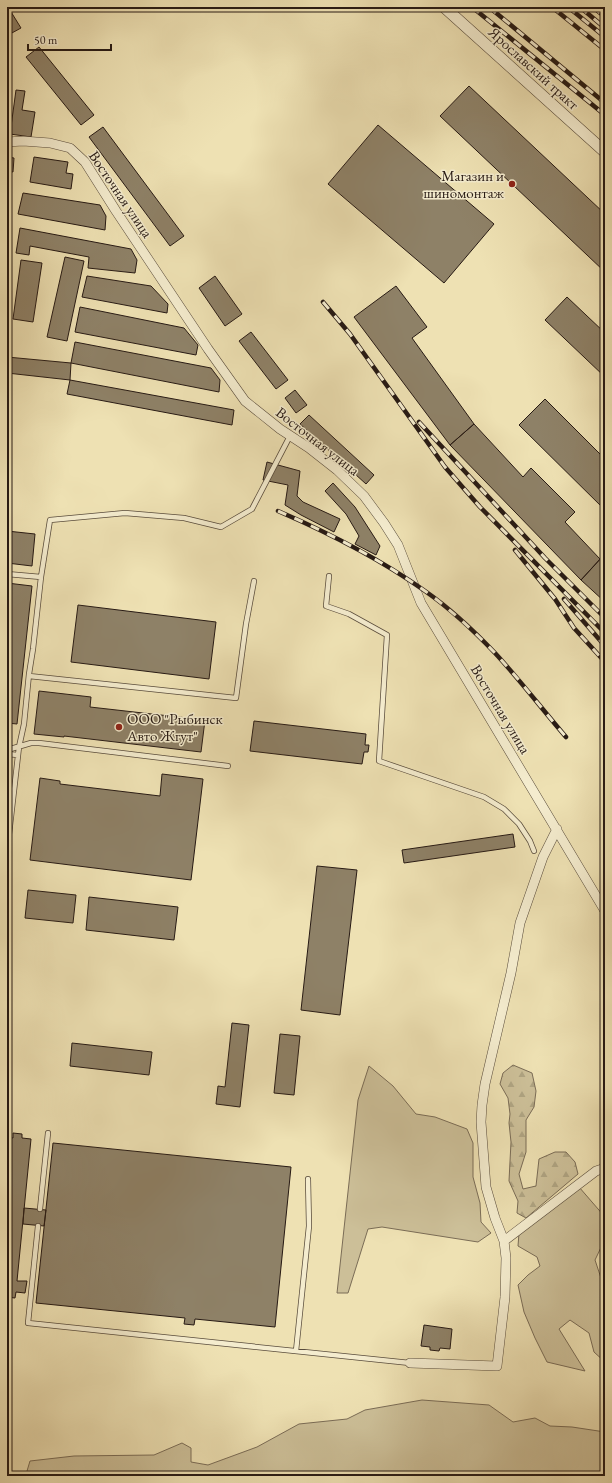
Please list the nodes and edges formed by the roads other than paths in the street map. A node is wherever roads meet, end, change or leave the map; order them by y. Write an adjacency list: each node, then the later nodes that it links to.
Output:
1 (444, 7): 3 (street, Ярославский тракт)
2 (7, 142): 4 (street, Восточная улица)
3 (605, 152)
4 (290, 436): 7 (lane); 15 (street, Восточная улица)
5 (7, 574): 7 (lane)
6 (329, 576): 16 (lane)
7 (41, 577): 9 (lane)
8 (254, 581): 9 (lane)
9 (29, 676): 10 (lane)
10 (19, 747): 11 (lane); 13 (lane); 14 (lane)
11 (7, 750)
12 (7, 754): 13 (lane)
13 (18, 755): 17 (lane)
14 (228, 766)
15 (557, 829): 18 (street, Восточная улица); 24 (street)
16 (534, 851)
17 (7, 852)
18 (605, 911)
19 (48, 1133): 22 (lane)
20 (605, 1168): 24 (street)
21 (308, 1179): 25 (lane)
22 (40, 1209)
23 (38, 1226): 25 (lane)
24 (504, 1241): 26 (street)
25 (296, 1351): 26 (lane)
26 (410, 1363)

